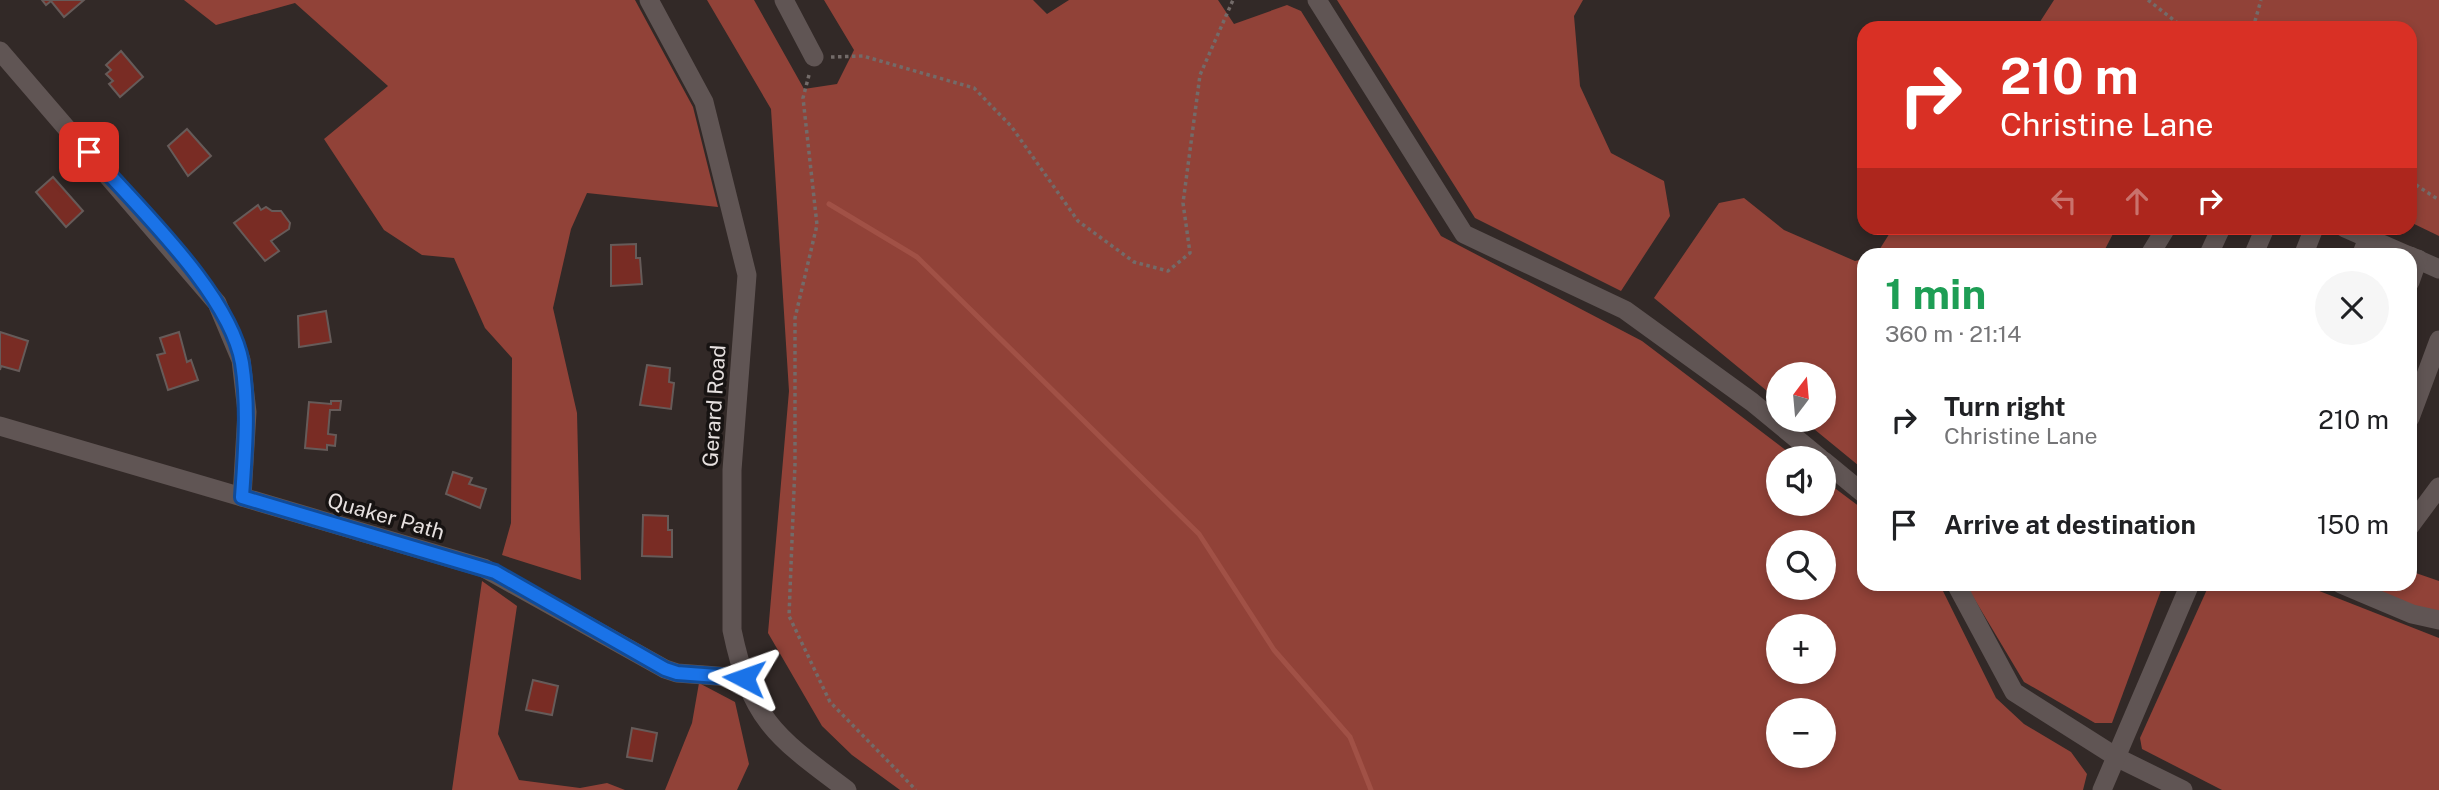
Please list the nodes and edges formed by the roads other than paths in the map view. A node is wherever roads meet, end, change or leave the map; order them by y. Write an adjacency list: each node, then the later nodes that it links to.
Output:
1 (649, 0): 21 (street, Gerard Road)
2 (784, 0): 5 (street)
3 (1317, 0): 11 (street)
4 (0, 51): 15 (street)
5 (814, 57)
6 (2417, 259): 7 (street)
7 (2439, 269)
8 (2439, 340): 9 (street)
9 (2417, 399)
10 (0, 426): 15 (street, Quaker Path)
11 (1805, 446)
12 (1836, 472): 14 (street)
13 (2439, 487): 16 (street)
14 (1857, 489)
15 (242, 497): 21 (street, Quaker Path)
16 (2417, 517)
17 (1960, 591): 22 (street)
18 (2187, 591): 22 (street)
19 (2358, 591): 20 (street)
20 (2439, 621)
21 (744, 678): 23 (street, Gerard Road)
22 (2118, 758): 24 (street); 25 (street)
23 (847, 790)
24 (2102, 790)
25 (2183, 790)

